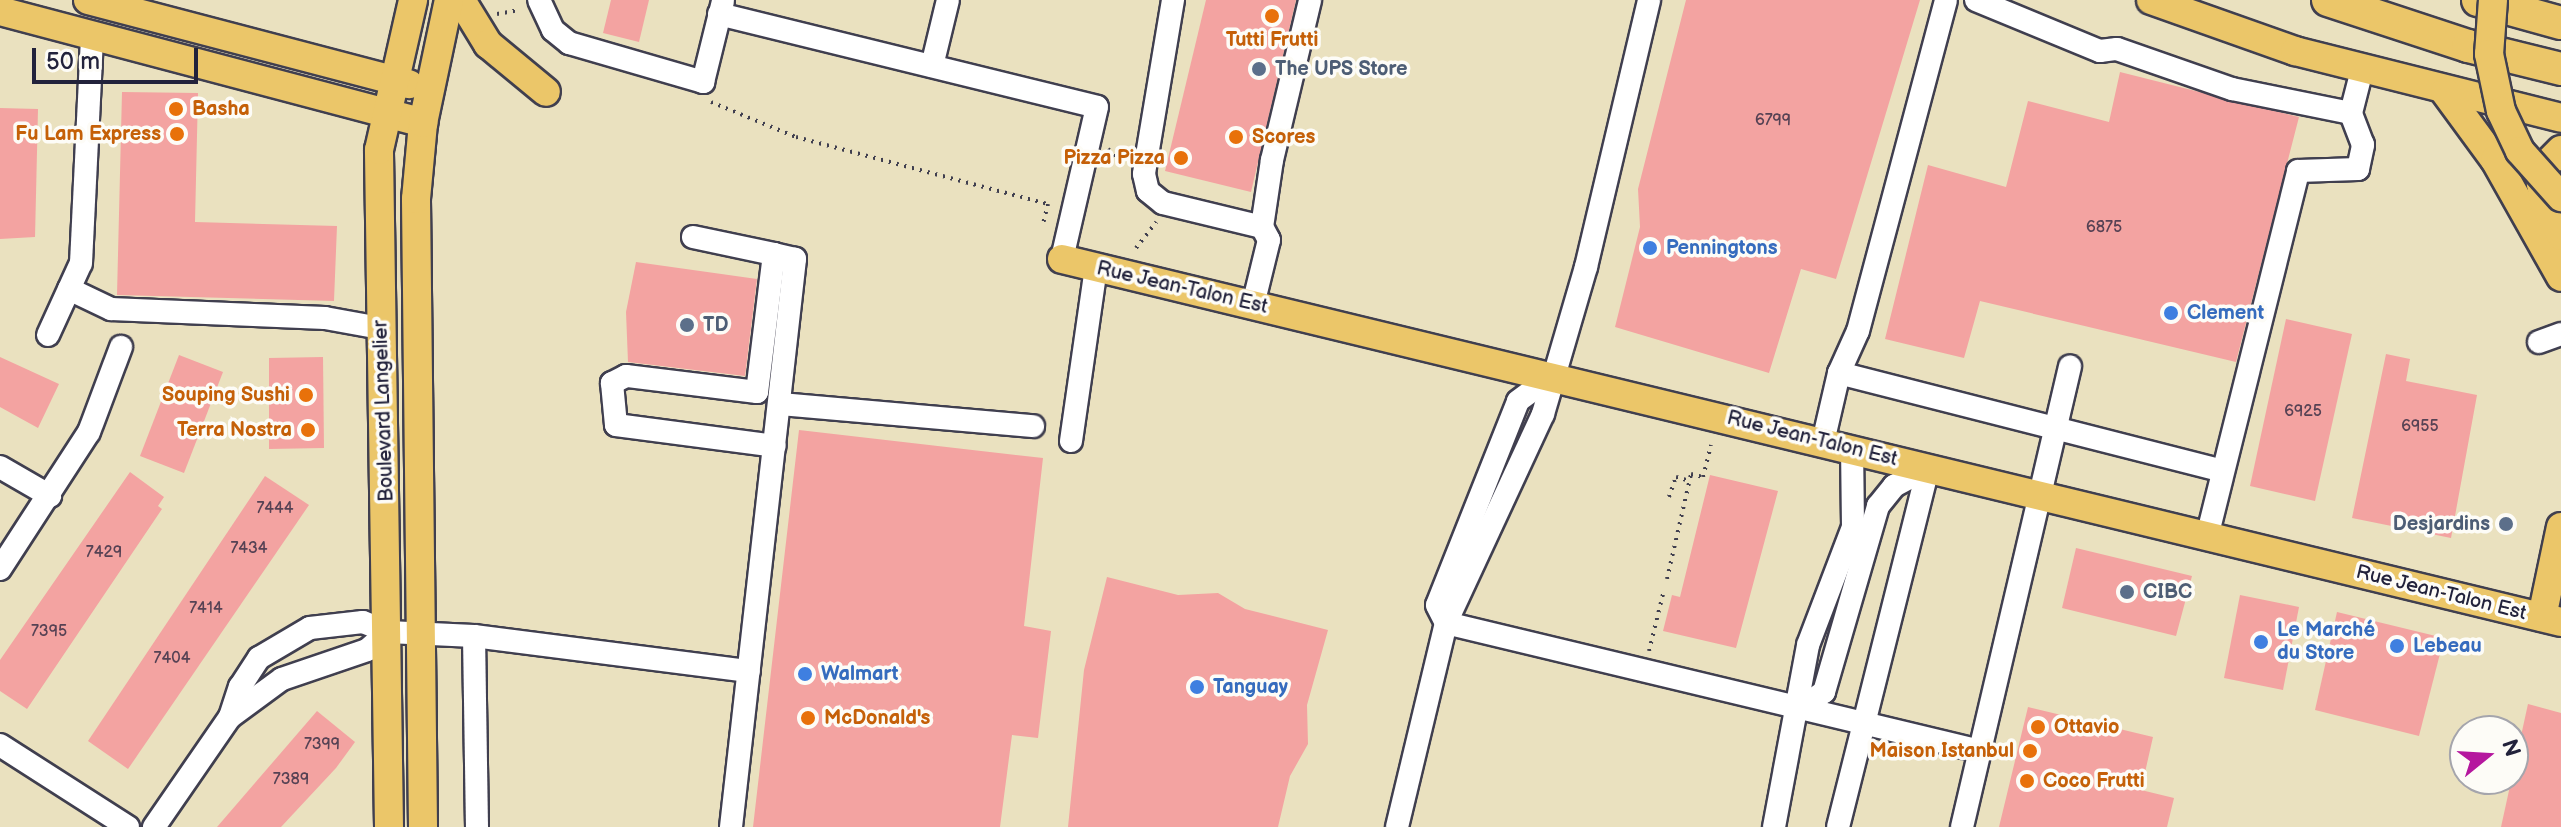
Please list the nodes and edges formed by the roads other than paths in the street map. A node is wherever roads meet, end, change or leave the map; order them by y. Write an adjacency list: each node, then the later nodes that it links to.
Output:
1 (413, 0): 23 (main road, Boulevard Langelier)
2 (449, 0): 24 (main road, Boulevard Langelier)
3 (948, 0): 20 (street)
4 (1173, 0): 33 (street)
5 (1310, 0): 33 (street)
6 (1649, 0): 49 (street)
7 (1946, 0): 48 (street)
8 (1976, 0): 28 (street)
9 (2151, 0): 22 (main road)
10 (2328, 0): 21 (highway)
11 (2478, 0): 18 (highway)
12 (2493, 0): 32 (main road, bridge)
13 (96, 1): 23 (main road)
14 (534, 4): 15 (street)
15 (721, 7): 20 (street)
16 (472, 8): 25 (main road)
17 (0, 11): 19 (main road)
18 (2561, 23)
19 (92, 36): 27 (main road); 40 (street)
20 (932, 66): 37 (street)
21 (2561, 69)
22 (2362, 70): 26 (main road); 28 (street)
23 (392, 79): 24 (main road); 27 (main road, Boulevard Langelier)
24 (429, 90): 30 (main road, Boulevard Langelier)
25 (546, 92)
26 (2445, 92): 29 (main road); 39 (main road)
27 (384, 112): 30 (main road); 42 (main road, Boulevard Langelier)
28 (2351, 113): 59 (street)
29 (2561, 118)
30 (423, 123): 68 (main road, Boulevard Langelier)
31 (2561, 150): 34 (main road)
32 (2561, 197)
33 (1262, 227): 41 (street)
34 (2561, 236)
35 (693, 237): 36 (street)
36 (774, 254): 50 (street); 55 (street)
37 (1062, 259): 38 (main road, Rue Jean-Talon Est)
38 (1096, 268): 41 (main road, Rue Jean-Talon Est); 53 (street)
39 (2561, 277)
40 (69, 289): 42 (street); 44 (street)
41 (1253, 305): 49 (main road, Rue Jean-Talon Est)
42 (380, 328): 67 (main road, Boulevard Langelier)
43 (2561, 334): 45 (street)
44 (48, 335)
45 (2539, 342)
46 (121, 347): 61 (street)
47 (2070, 366): 52 (street)
48 (1839, 373): 52 (street); 54 (street)
49 (1552, 376): 54 (main road, Rue Jean-Talon Est); 66 (street)
50 (780, 404): 51 (street); 55 (street)
51 (1033, 426)
52 (2055, 427): 59 (street); 60 (street)
53 (1071, 441)
54 (1823, 442): 56 (main road, Rue Jean-Talon Est)
55 (775, 446): 70 (street)
56 (1852, 449): 58 (main road, Rue Jean-Talon Est); 71 (street)
57 (0, 467): 61 (street)
58 (1928, 468): 60 (main road, Rue Jean-Talon Est); 71 (street); 73 (street)
59 (2223, 471): 63 (street)
60 (2041, 495): 63 (main road, Rue Jean-Talon Est); 75 (street)
61 (50, 496): 64 (street)
62 (2561, 527): 65 (main road)
63 (2207, 537): 65 (main road, Rue Jean-Talon Est)
64 (0, 569)
65 (2551, 620)
66 (1446, 623): 71 (street); 82 (street)
67 (388, 632): 68 (street); 72 (street); 72 (street); 78 (main road, Boulevard Langelier)
68 (421, 632): 69 (street); 79 (main road, Boulevard Langelier)
69 (474, 636): 70 (street); 80 (street)
70 (749, 671): 81 (street)
71 (1800, 708): 73 (street); 83 (street)
72 (230, 717): 77 (street)
73 (1863, 723): 75 (street); 84 (street)
74 (0, 745): 76 (street)
75 (1980, 751): 85 (street)
76 (128, 827)
77 (154, 827)
78 (389, 827)
79 (423, 827)
80 (477, 827)
81 (731, 827)
82 (1397, 827)
83 (1774, 827)
84 (1838, 827)
85 (1962, 827)

